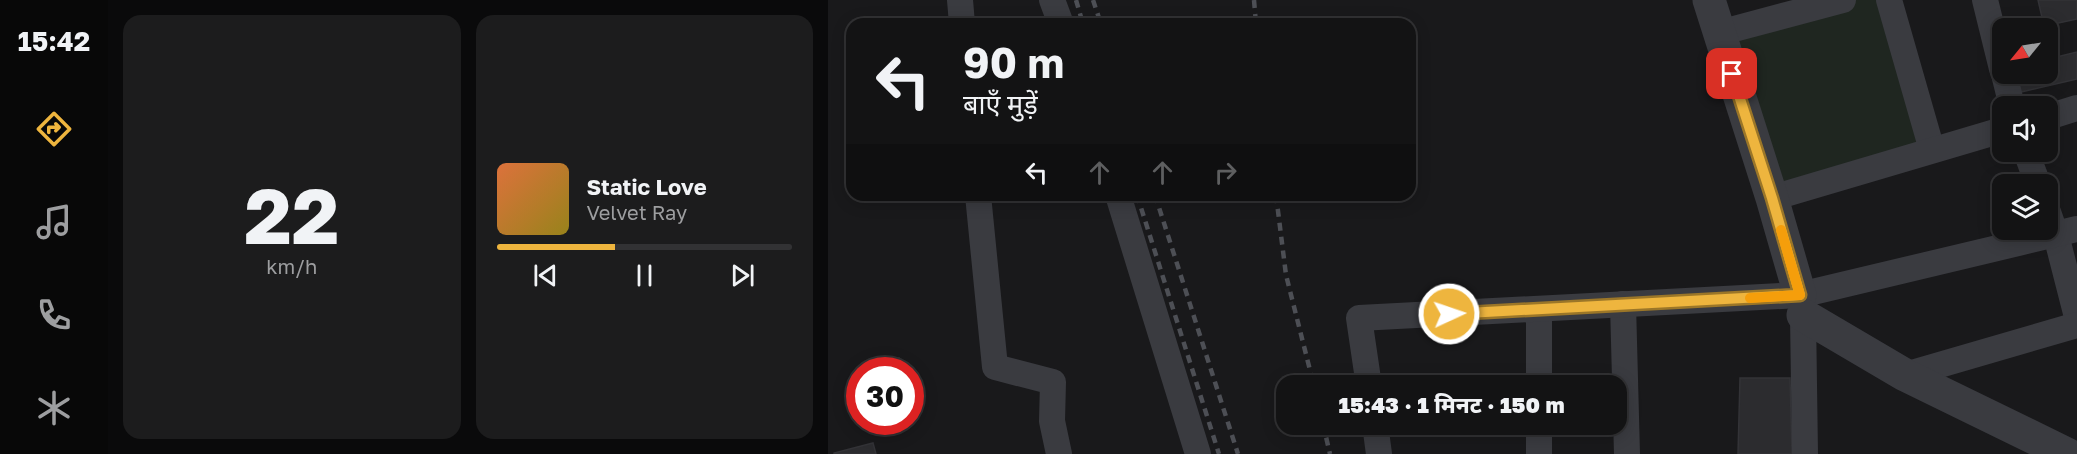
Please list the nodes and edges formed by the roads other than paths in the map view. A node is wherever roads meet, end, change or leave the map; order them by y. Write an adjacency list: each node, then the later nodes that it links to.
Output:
1 (960, 0): 7 (street)
2 (1052, 0): 8 (street)
3 (1709, 0): 10 (street)
4 (1843, 0): 10 (street)
5 (1889, 0): 14 (street)
6 (1984, 0): 9 (street)
7 (962, 18)
8 (1059, 18)
9 (1992, 30)
10 (1719, 33): 15 (street)
11 (2077, 108): 12 (street)
12 (2058, 114)
13 (1992, 133): 14 (street)
14 (1932, 150): 15 (street)
15 (1772, 198): 20 (street)
16 (979, 201): 29 (street)
17 (1120, 201): 30 (street)
18 (2060, 225): 20 (street); 22 (street)
19 (1623, 304): 20 (street); 21 (street); 33 (street)
20 (1801, 305): 26 (street); 34 (street)
21 (1539, 309): 24 (street); 25 (street)
22 (2077, 317)
23 (2077, 325): 26 (street)
24 (1367, 375)
25 (1539, 375)
26 (1905, 375): 35 (street)
27 (1376, 435): 31 (street)
28 (1539, 435): 32 (street)
29 (1059, 454)
30 (1198, 454)
31 (1379, 454)
32 (1539, 454)
33 (1627, 454)
34 (1805, 454)
35 (2067, 454)

